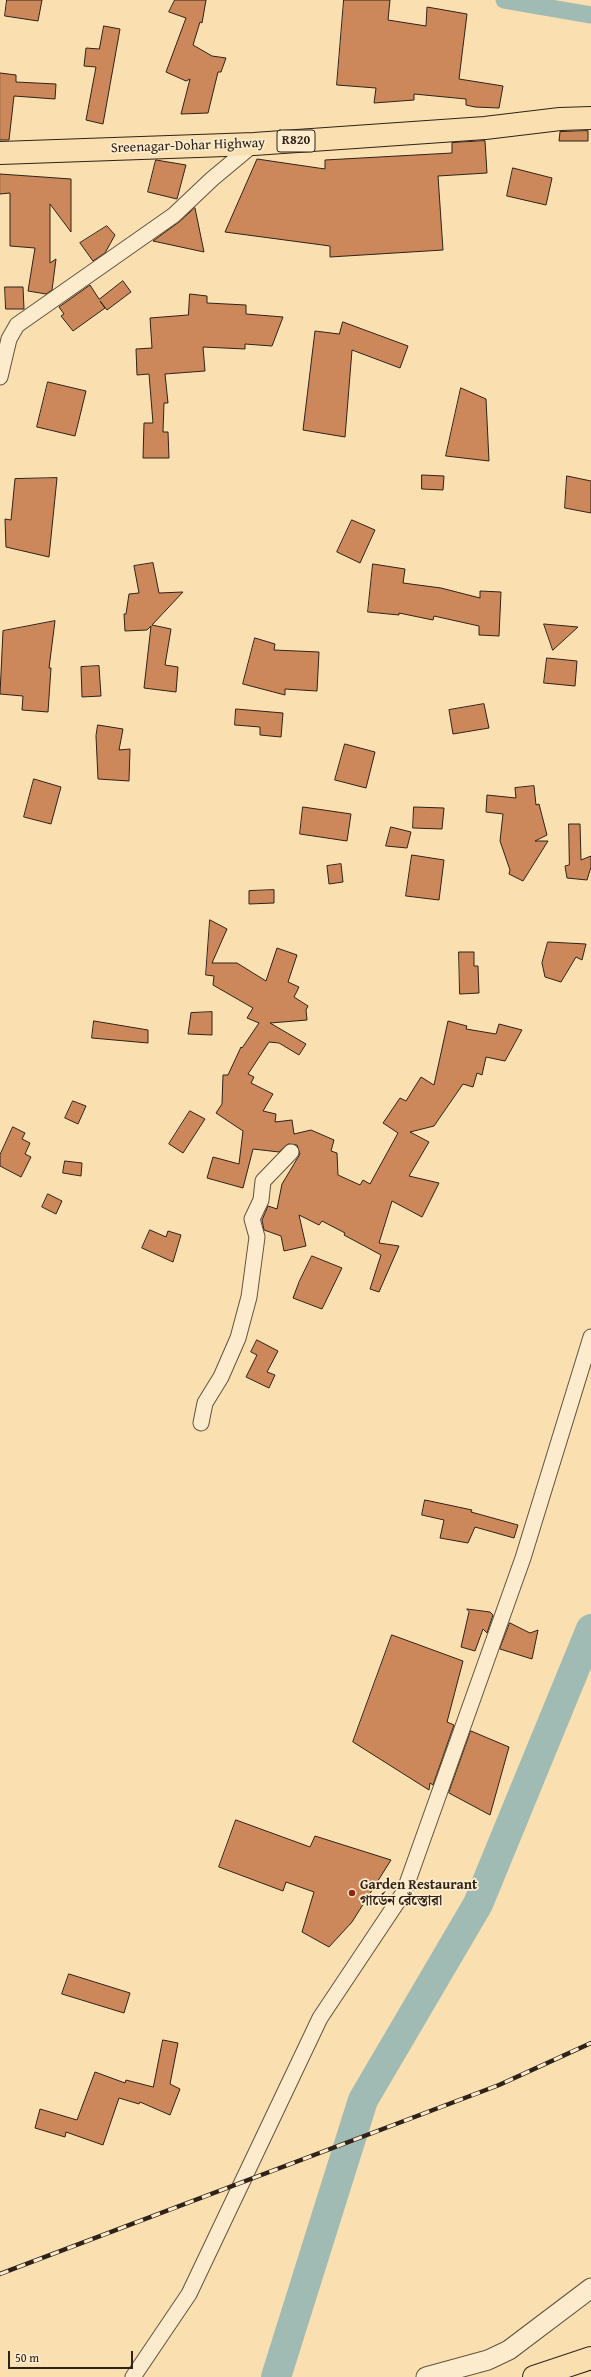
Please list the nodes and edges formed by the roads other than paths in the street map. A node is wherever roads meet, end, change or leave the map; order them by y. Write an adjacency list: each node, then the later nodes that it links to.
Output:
1 (591, 118): 2 (main road, Sreenagar-Dohar Highway / R820)
2 (254, 144): 3 (main road, Sreenagar-Dohar Highway / R820); 4 (street)
3 (0, 152)
4 (0, 377)
5 (291, 1152): 7 (street)
6 (591, 1337): 10 (street)
7 (201, 1423)
8 (591, 2288): 11 (street)
9 (591, 2358): 12 (main road)
10 (133, 2377)
11 (426, 2377)
12 (534, 2377)

